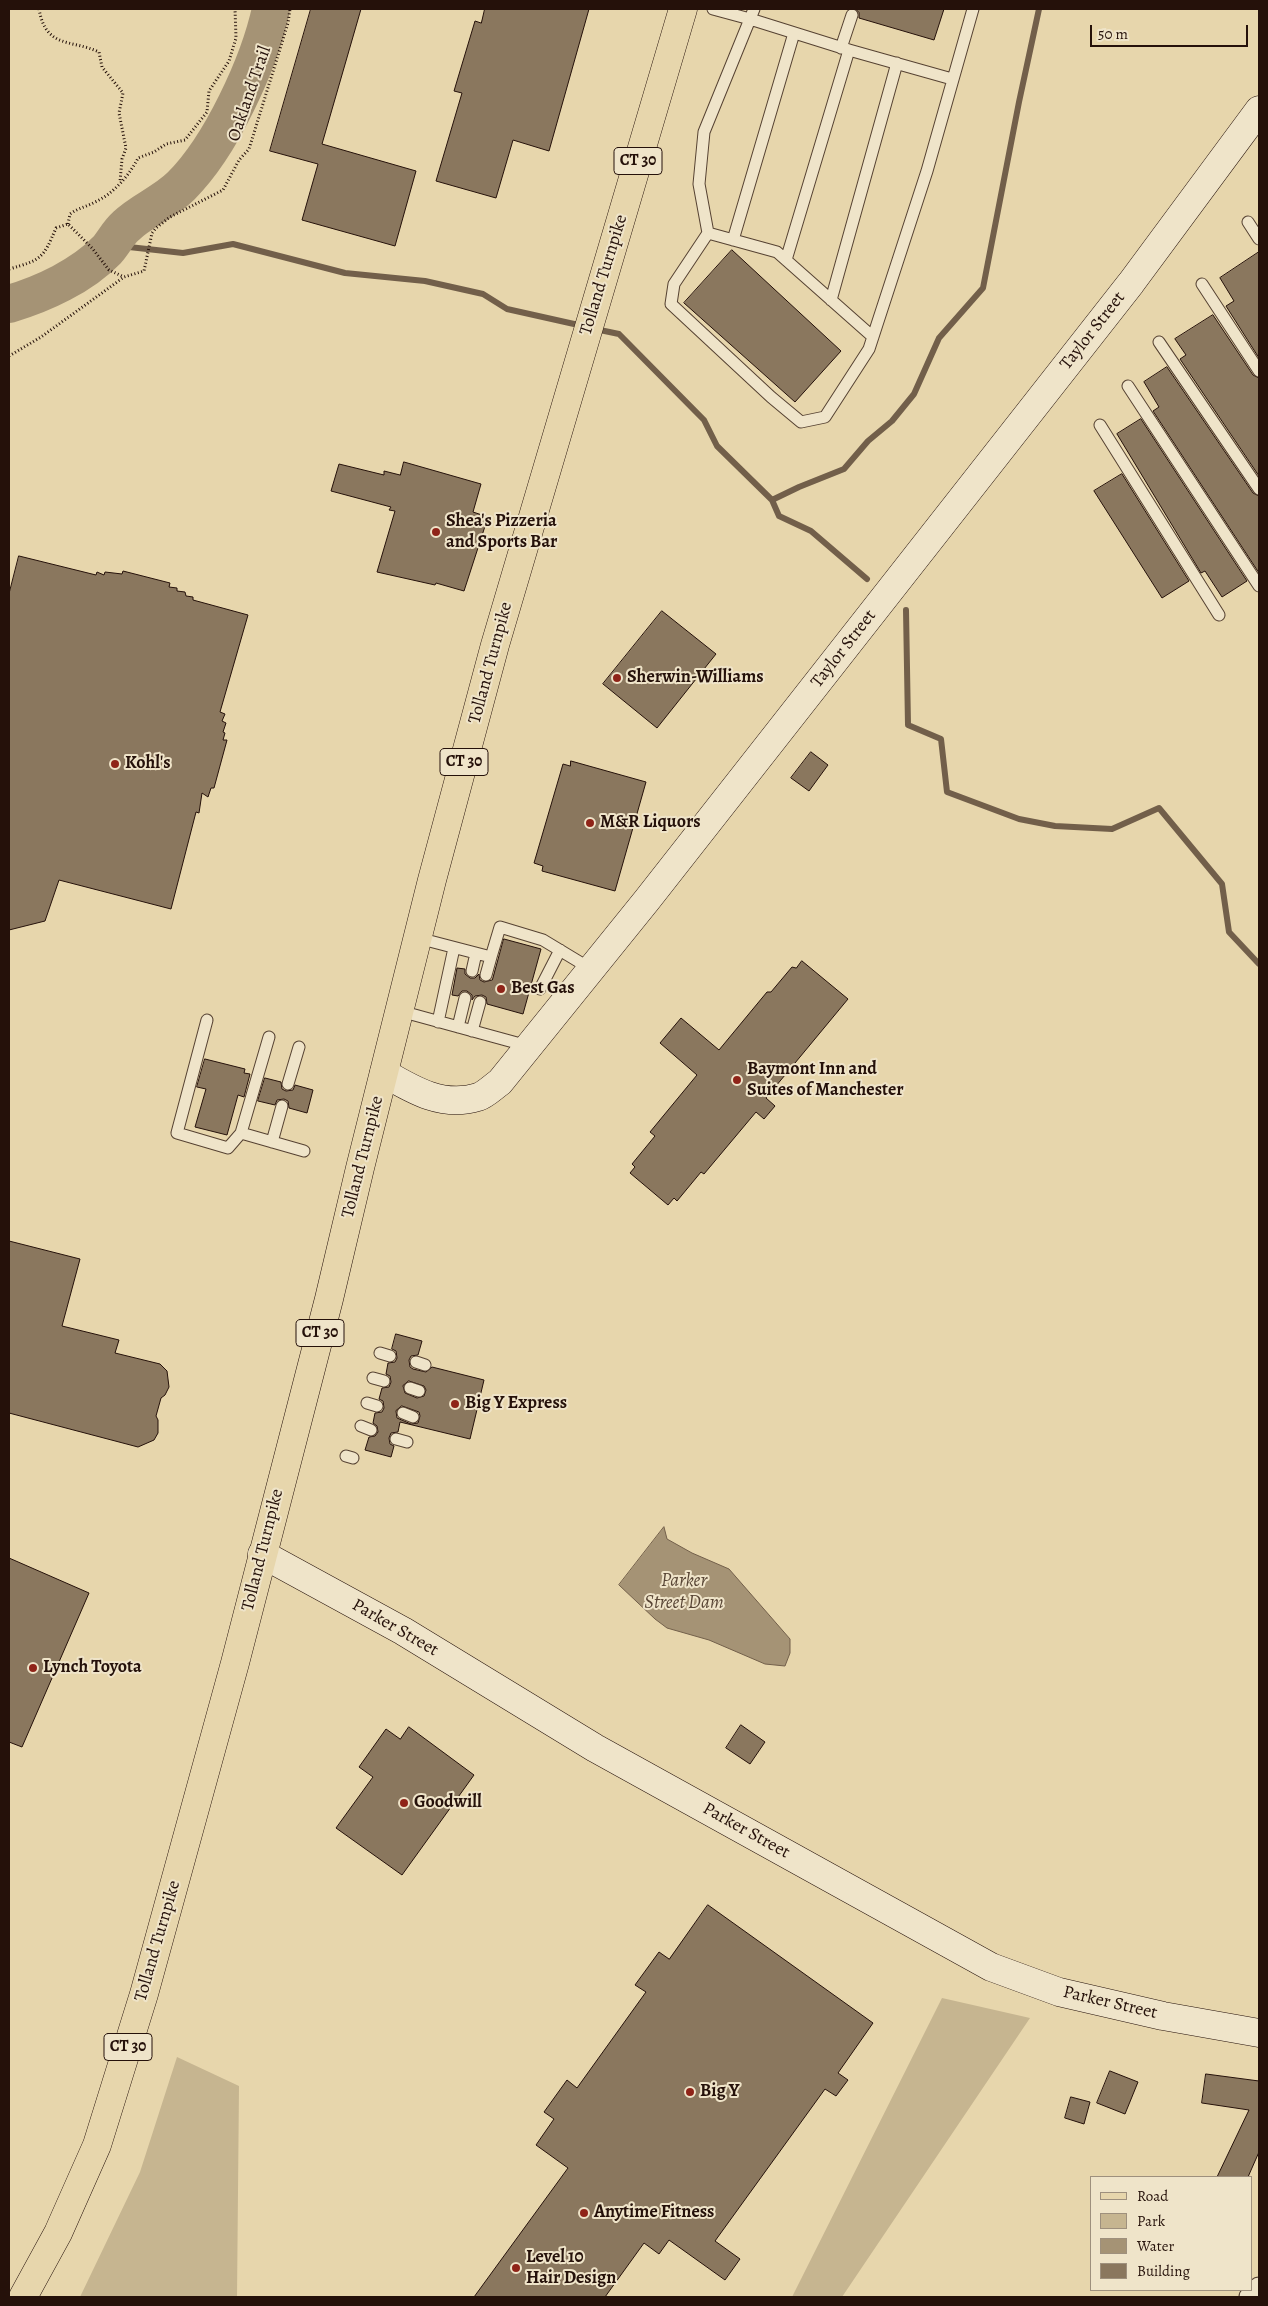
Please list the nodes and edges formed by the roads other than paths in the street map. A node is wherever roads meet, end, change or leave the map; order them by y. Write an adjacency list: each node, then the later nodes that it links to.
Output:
1 (683, 9): 26 (main road, Tolland Turnpike / CT 30)
2 (714, 9): 4 (lane)
3 (973, 9): 9 (lane)
4 (752, 14): 6 (lane); 12 (lane)
5 (852, 15): 7 (lane)
6 (794, 32): 7 (lane); 14 (lane)
7 (845, 49): 8 (lane); 15 (lane)
8 (897, 64): 9 (lane); 17 (lane)
9 (952, 79): 18 (lane)
10 (1259, 110): 31 (street, Taylor Street)
11 (1248, 222): 13 (lane)
12 (708, 232): 14 (lane); 18 (lane)
13 (1259, 239)
14 (733, 240): 15 (lane)
15 (786, 260): 17 (lane)
16 (1202, 284): 20 (lane)
17 (831, 300): 18 (lane)
18 (873, 337)
19 (1159, 342): 23 (lane)
20 (1259, 371)
21 (1128, 386): 24 (lane)
22 (1100, 425): 25 (lane)
23 (1259, 489)
24 (1259, 586)
25 (1219, 615)
26 (418, 938): 27 (lane); 37 (main road, Tolland Turnpike / CT 30)
27 (454, 948): 29 (lane); 39 (lane)
28 (560, 950): 30 (lane); 31 (lane); 34 (lane)
29 (476, 953): 30 (lane); 32 (lane)
30 (491, 957): 33 (lane)
31 (592, 969): 43 (street, Taylor Street)
32 (472, 971)
33 (486, 975)
34 (540, 988)
35 (465, 998): 40 (lane)
36 (480, 1002): 41 (lane)
37 (400, 1012): 39 (lane); 45 (main road, Tolland Turnpike / CT 30)
38 (206, 1020): 48 (lane)
39 (438, 1022): 40 (lane)
40 (458, 1027): 41 (lane)
41 (472, 1031): 43 (lane)
42 (269, 1037): 48 (lane)
43 (529, 1046): 45 (street, Taylor Street)
44 (299, 1047): 46 (lane)
45 (384, 1073): 51 (main road, Tolland Turnpike / CT 30)
46 (288, 1084)
47 (282, 1106): 49 (lane)
48 (241, 1133): 49 (lane)
49 (272, 1142): 50 (lane)
50 (304, 1151)
51 (262, 1554): 52 (street, Parker Street); 54 (main road, Tolland Turnpike / CT 30)
52 (1259, 2033)
53 (1259, 2288): 55 (street)
54 (23, 2297)
55 (1250, 2297)

